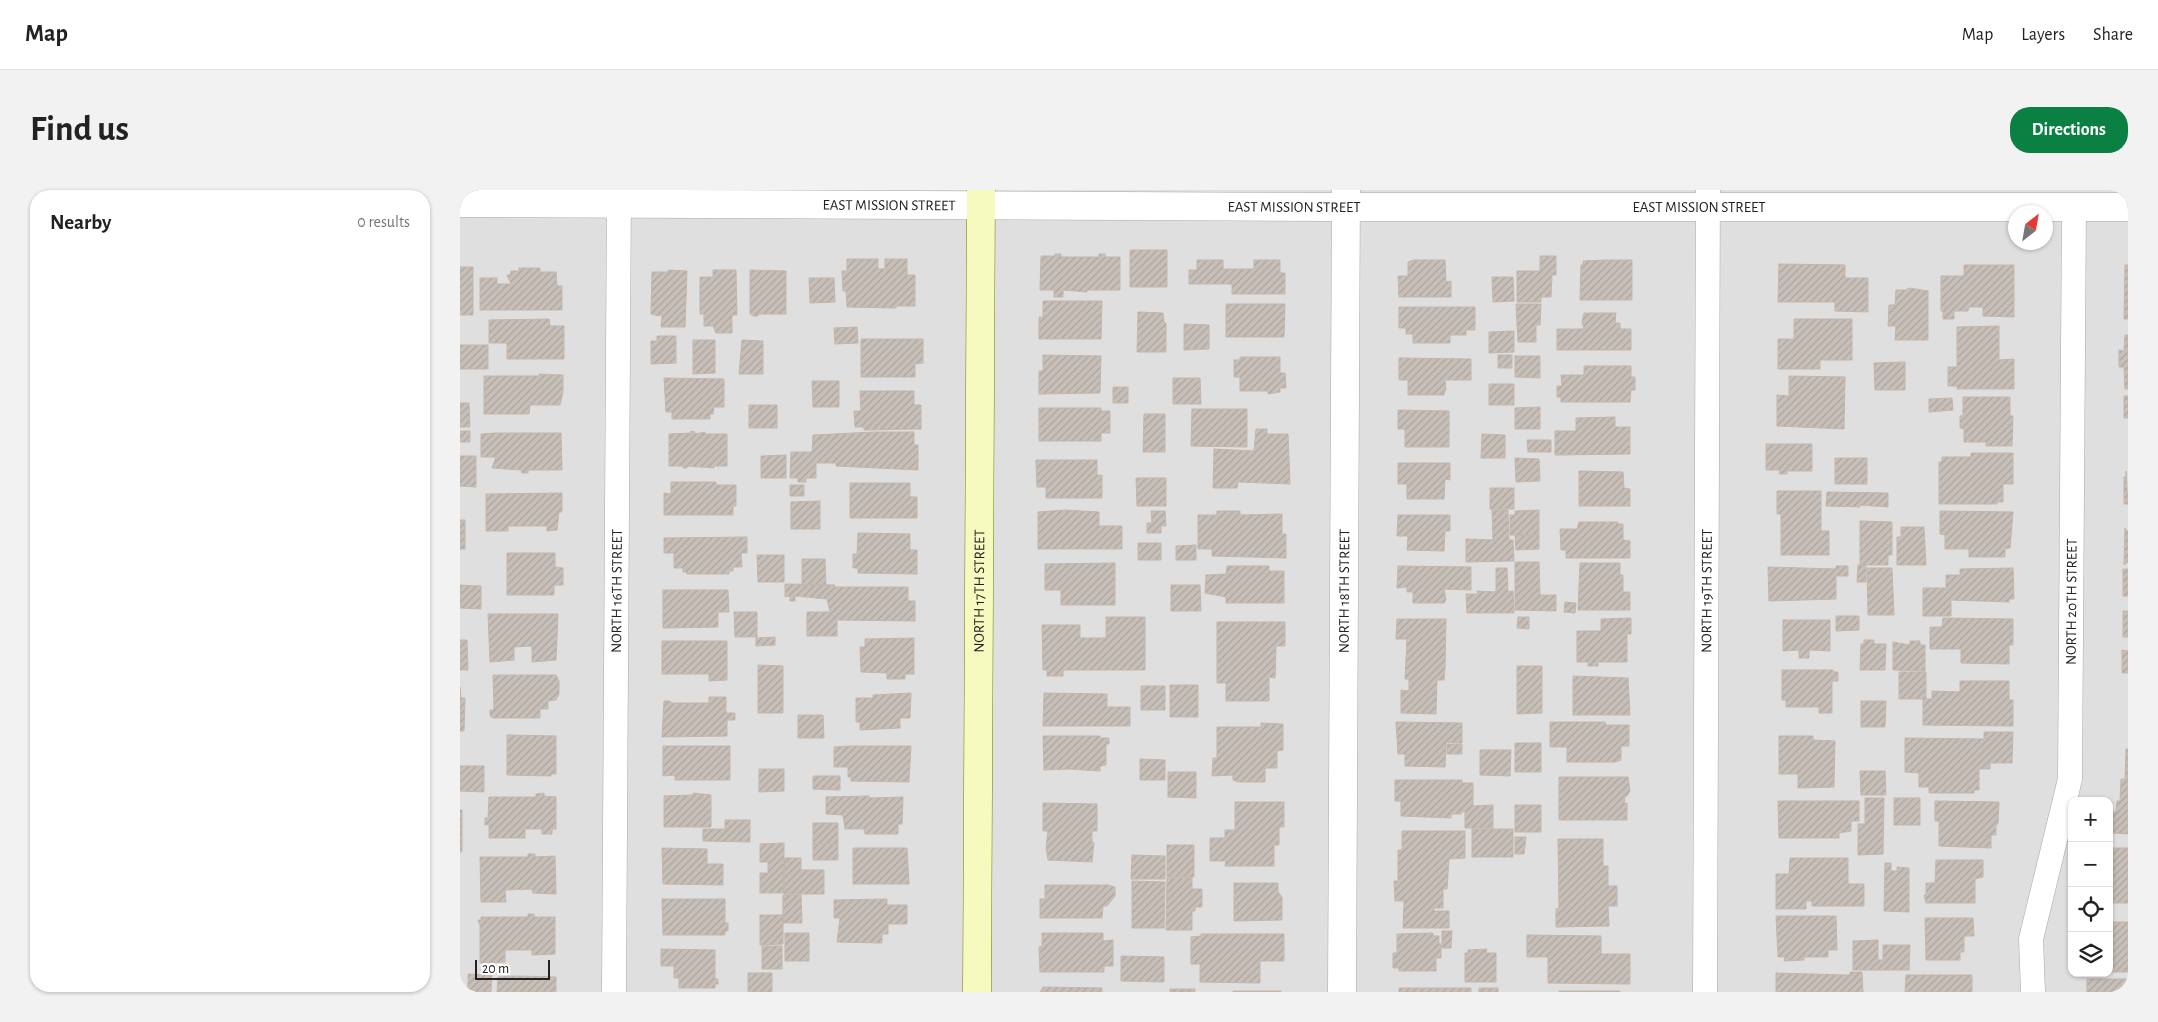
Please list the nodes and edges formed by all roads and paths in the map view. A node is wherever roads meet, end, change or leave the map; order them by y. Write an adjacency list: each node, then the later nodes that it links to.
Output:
1 (619, 197): 2 (street, EAST MISSION STREET); 5 (street, EAST MISSION STREET); 8 (street, NORTH 16TH STREET)
2 (981, 198): 4 (street, EAST MISSION STREET); 9 (main road, NORTH 17TH STREET)
3 (1708, 198): 4 (street, EAST MISSION STREET); 6 (street, EAST MISSION STREET); 11 (street, NORTH 19TH STREET)
4 (1346, 199): 10 (street, NORTH 18TH STREET)
5 (460, 203)
6 (2074, 207): 7 (street, EAST MISSION STREET); 12 (street, NORTH 20TH STREET)
7 (2128, 207)
8 (614, 992)
9 (977, 992)
10 (1342, 992)
11 (1706, 992)
12 (2033, 992)

